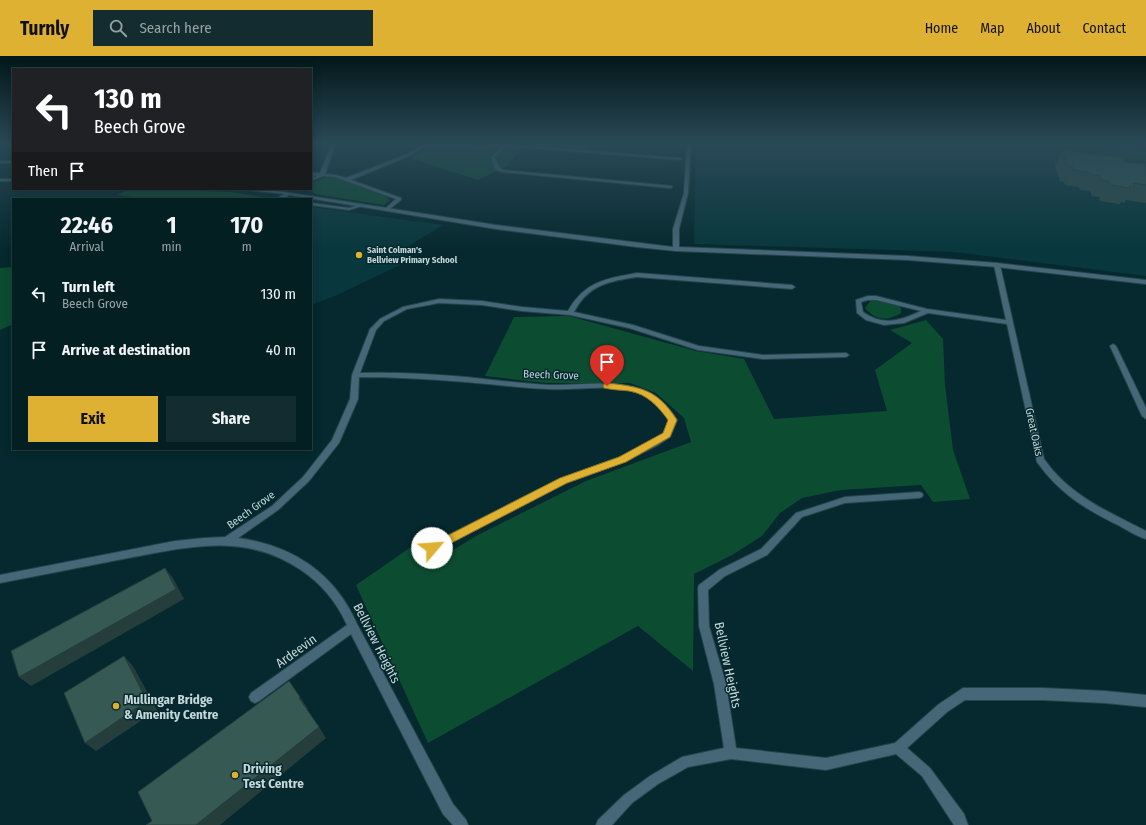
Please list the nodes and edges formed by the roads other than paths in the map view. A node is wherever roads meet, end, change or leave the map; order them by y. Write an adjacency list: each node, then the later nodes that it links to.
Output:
1 (580, 179): 6 (street)
2 (687, 179): 14 (street)
3 (0, 180): 4 (street)
4 (12, 180)
5 (346, 180): 13 (street)
6 (670, 188)
7 (252, 190): 8 (street)
8 (285, 196): 9 (street)
9 (300, 198)
10 (312, 200): 12 (street)
11 (312, 204): 12 (street)
12 (360, 206): 13 (street)
13 (387, 210): 14 (street)
14 (676, 248): 15 (street)
15 (997, 265): 16 (street); 20 (street, Great Oaks)
16 (1146, 282)
17 (792, 287): 19 (street)
18 (927, 310): 18 (street); 20 (street)
19 (570, 313): 22 (street, Beech Grove); 23 (street, Beech Grove)
20 (1009, 322): 26 (street, Great Oaks)
21 (1113, 346): 24 (street)
22 (846, 355)
23 (356, 375): 27 (street, Beech Grove); 28 (street, Beech Grove)
24 (1146, 416)
25 (919, 495): 34 (street, Bellview Heights)
26 (1146, 535)
27 (227, 541): 29 (street, Bellview Heights); 30 (street, Bellview Heights)
28 (432, 548)
29 (0, 579)
30 (353, 627): 31 (street, Ardeevin); 35 (street, Bellview Heights)
31 (255, 697)
32 (1146, 701): 33 (street)
33 (898, 748): 34 (street); 37 (street)
34 (731, 752): 36 (street)
35 (461, 825)
36 (603, 825)
37 (961, 825)

